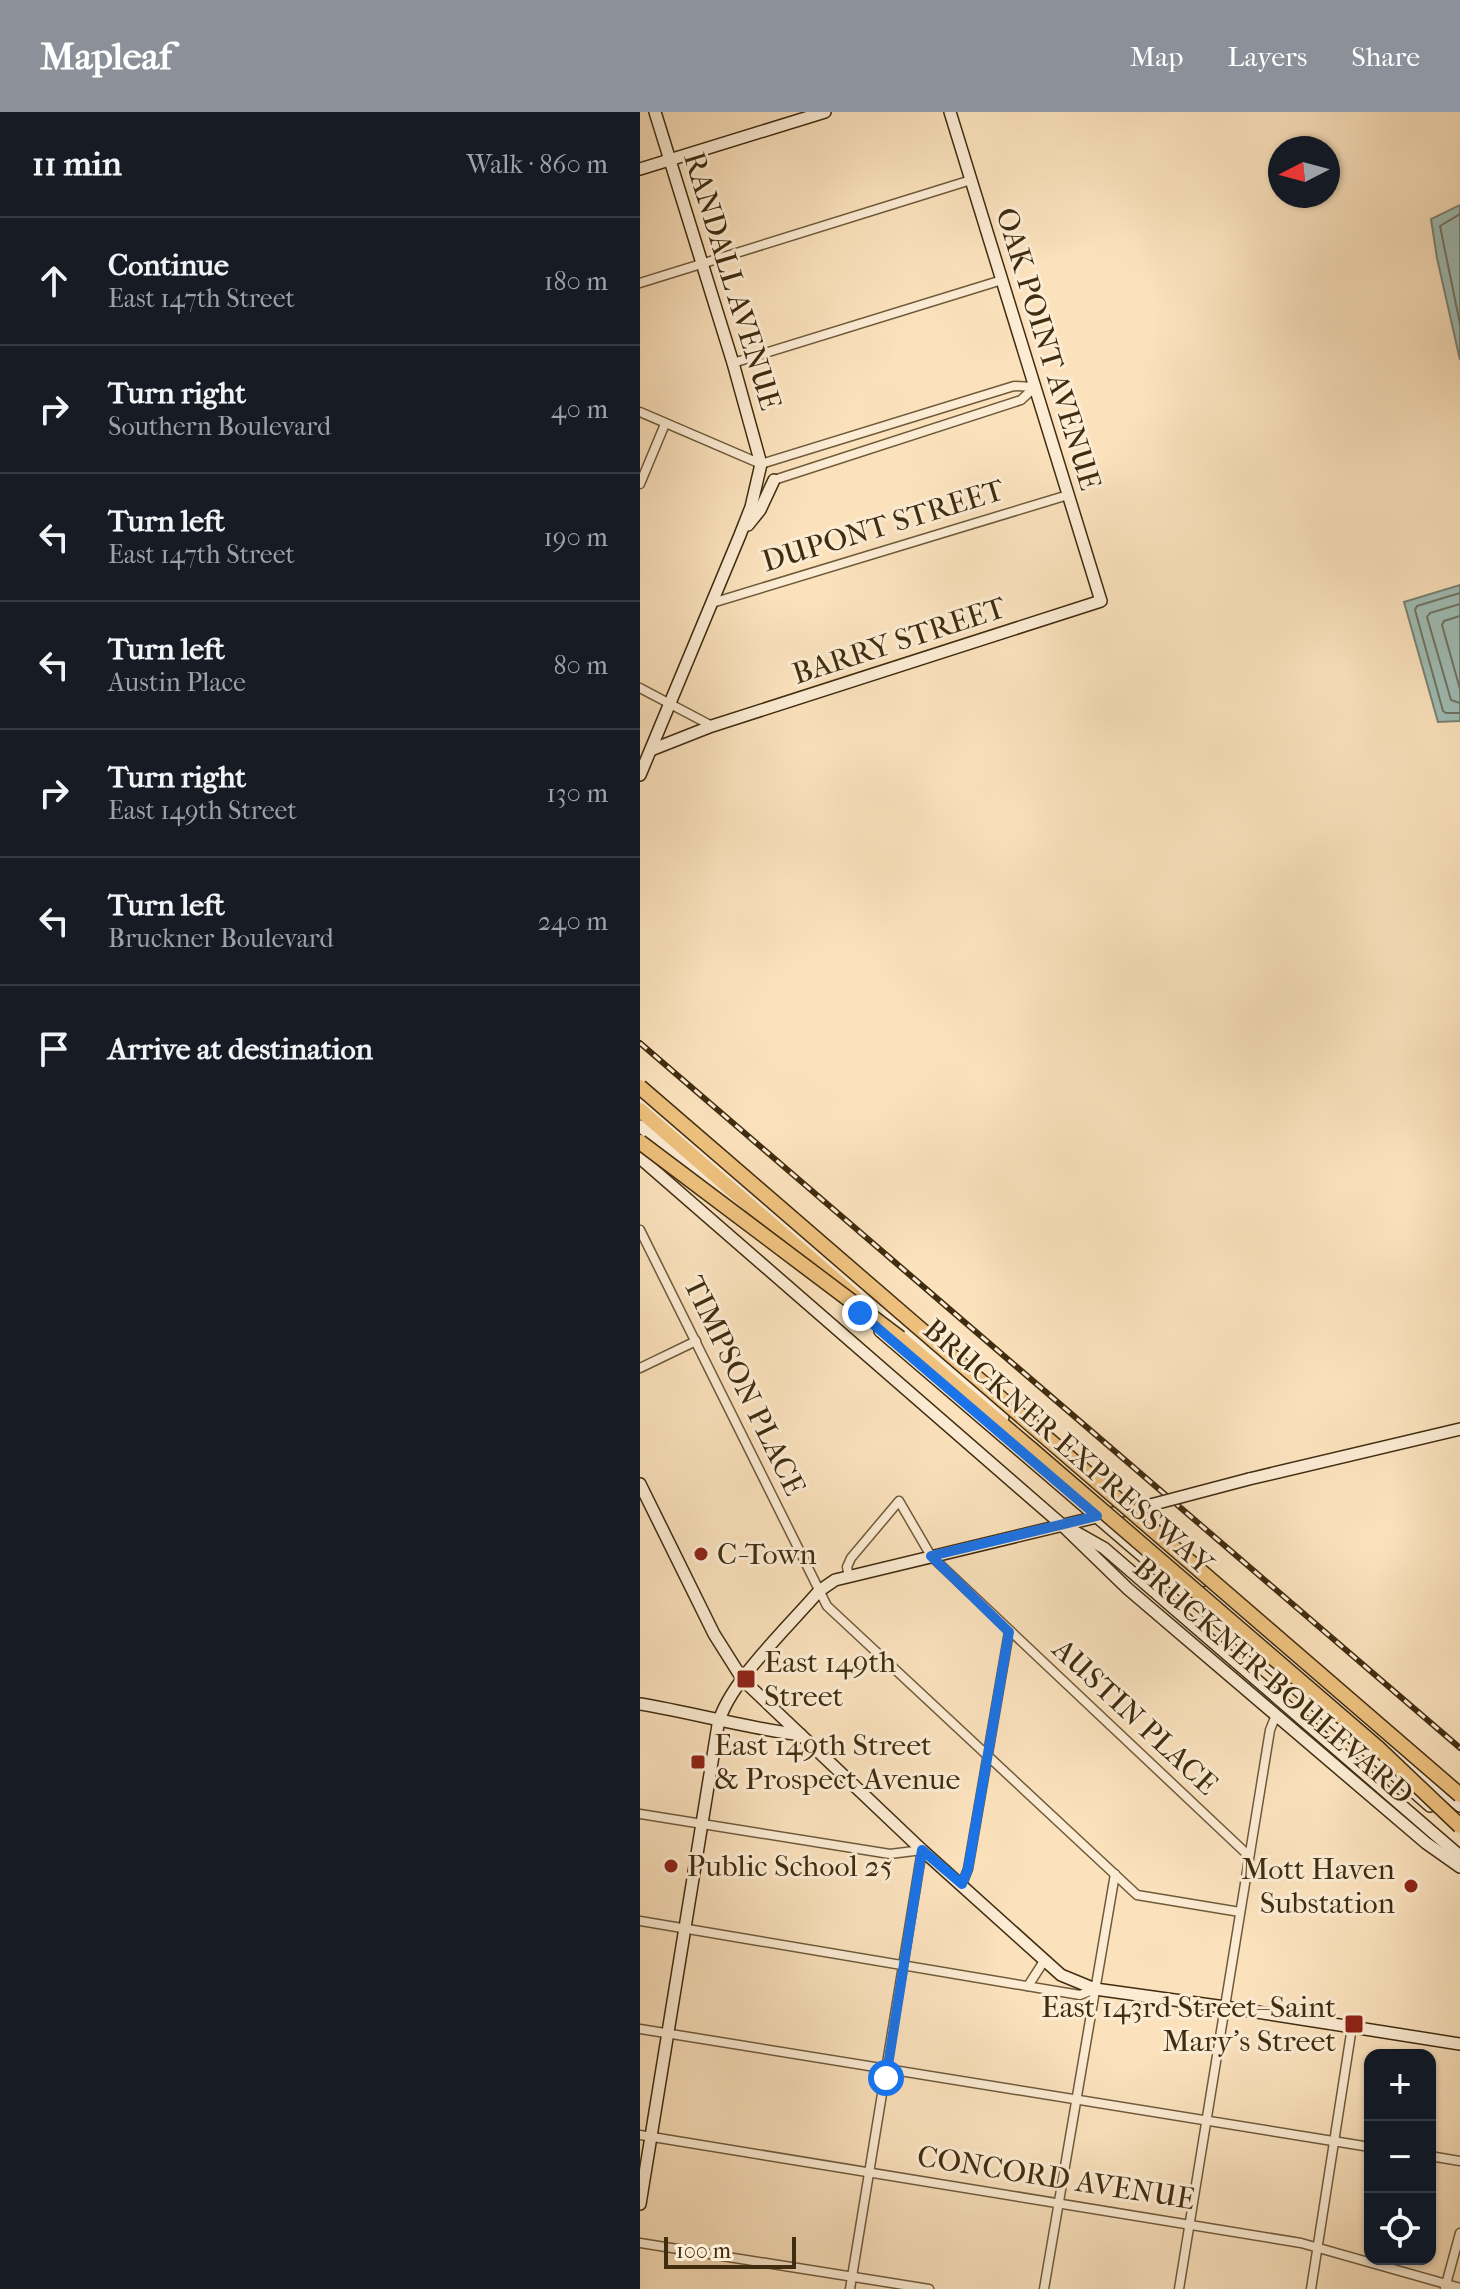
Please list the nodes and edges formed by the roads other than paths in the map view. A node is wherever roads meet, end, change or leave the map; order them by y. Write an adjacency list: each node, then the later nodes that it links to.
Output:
1 (655, 112): 4 (main road, RANDALL AVENUE)
2 (825, 112): 4 (main road)
3 (950, 112): 6 (main road, OAK POINT AVENUE)
4 (670, 160): 5 (main road); 7 (main road, RANDALL AVENUE)
5 (640, 169)
6 (971, 180): 7 (street); 8 (main road, OAK POINT AVENUE)
7 (702, 263): 9 (street); 10 (main road, RANDALL AVENUE)
8 (1002, 280): 10 (street); 11 (main road, OAK POINT AVENUE)
9 (640, 283)
10 (733, 363): 14 (main road, RANDALL AVENUE)
11 (1035, 387): 14 (street); 15 (street); 17 (main road, OAK POINT AVENUE)
12 (640, 412): 13 (street)
13 (665, 424): 14 (street); 16 (street)
14 (761, 464): 18 (main road)
15 (774, 480): 18 (main road)
16 (640, 484)
17 (1068, 495): 19 (main road, OAK POINT AVENUE); 20 (street, DUPONT STREET)
18 (740, 535): 20 (main road)
19 (1101, 601): 23 (main road, BARRY STREET)
20 (712, 603): 22 (main road)
21 (640, 688): 22 (street)
22 (671, 705): 23 (street); 24 (main road)
23 (712, 726): 24 (main road, BARRY STREET)
24 (651, 750): 25 (main road)
25 (640, 775)
26 (640, 1087): 53 (highway, BRUCKNER EXPRESSWAY, bridge)
27 (640, 1100): 38 (main road, BRUCKNER BOULEVARD)
28 (640, 1110): 33 (highway, BRUCKNER EXPRESSWAY, bridge)
29 (640, 1126): 39 (main road, BRUCKNER BOULEVARD)
30 (640, 1142): 33 (highway, bridge)
31 (640, 1158): 40 (main road, BRUCKNER BOULEVARD)
32 (640, 1230): 34 (street, TIMPSON PLACE)
33 (900, 1338): 57 (highway, BRUCKNER EXPRESSWAY, bridge)
34 (696, 1341): 35 (street); 43 (street, TIMPSON PLACE)
35 (640, 1368)
36 (1460, 1429): 38 (main road, bridge)
37 (640, 1484): 45 (main road)
38 (1114, 1512): 39 (main road); 46 (main road, BRUCKNER BOULEVARD)
39 (1097, 1516): 40 (main road); 52 (main road, BRUCKNER BOULEVARD)
40 (1061, 1524): 41 (main road); 48 (main road, BRUCKNER BOULEVARD); 61 (main road, BRUCKNER BOULEVARD)
41 (931, 1556): 42 (main road); 42 (street, AUSTIN PLACE); 44 (street, AUSTIN PLACE)
42 (849, 1577): 43 (main road)
43 (819, 1591): 45 (main road); 51 (street, TIMPSON PLACE)
44 (1009, 1632): 51 (street); 60 (street, AUSTIN PLACE)
45 (743, 1680): 49 (main road); 50 (main road)
46 (1336, 1701): 52 (main road); 54 (main road, BRUCKNER BOULEVARD)
47 (640, 1704): 49 (main road)
48 (1276, 1715): 60 (street); 62 (main road, BRUCKNER BOULEVARD)
49 (719, 1719): 50 (main road); 56 (main road)
50 (801, 1735): 59 (main road)
51 (988, 1756): 63 (street, TIMPSON PLACE); 64 (street)
52 (1373, 1756): 58 (main road, BRUCKNER BOULEVARD)
53 (1460, 1795)
54 (1460, 1806)
55 (640, 1814): 56 (street)
56 (702, 1825): 59 (street); 67 (main road)
57 (1460, 1826)
58 (1460, 1833)
59 (922, 1850): 64 (main road); 69 (street)
60 (1249, 1856): 65 (street)
61 (1460, 1856)
62 (1460, 1867)
63 (1115, 1874): 65 (street, TIMPSON PLACE); 71 (street)
64 (962, 1884): 68 (main road)
65 (1240, 1912): 72 (street)
66 (640, 1921): 67 (street)
67 (685, 1929): 69 (street); 75 (main road)
68 (1044, 1961): 70 (street); 71 (main road)
69 (904, 1964): 70 (street); 77 (street)
70 (1028, 1986): 71 (street)
71 (1095, 1989): 72 (main road); 78 (street)
72 (1225, 2007): 73 (main road); 79 (street)
73 (1352, 2027): 76 (main road); 81 (street)
74 (640, 2029): 75 (street)
75 (669, 2033): 77 (street); 80 (main road)
76 (1460, 2044)
77 (887, 2068): 78 (street); 85 (street)
78 (1076, 2099): 79 (street); 86 (street)
79 (1206, 2120): 81 (street); 88 (street)
80 (645, 2136): 85 (street, CONCORD AVENUE); 87 (main road)
81 (1334, 2142): 82 (street); 91 (street)
82 (1364, 2146)
83 (1436, 2157): 84 (street)
84 (1460, 2161)
85 (869, 2172): 86 (street, CONCORD AVENUE); 92 (street)
86 (1058, 2203): 88 (street, CONCORD AVENUE); 97 (street)
87 (640, 2204)
88 (1189, 2224): 91 (street, CONCORD AVENUE); 98 (street)
89 (1460, 2233): 93 (street)
90 (640, 2243): 92 (street)
91 (1318, 2248): 93 (street, CONCORD AVENUE); 99 (street)
92 (852, 2277): 95 (street); 96 (street)
93 (1446, 2286): 94 (street, CONCORD AVENUE)
94 (1460, 2288)
95 (850, 2289)
96 (929, 2289)
97 (1044, 2289)
98 (1179, 2289)
99 (1311, 2289)

